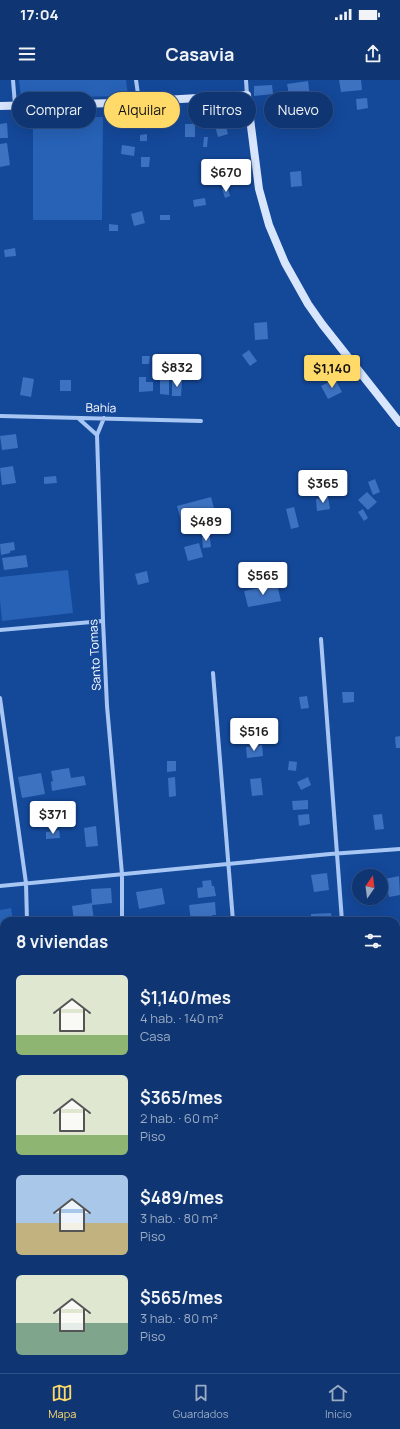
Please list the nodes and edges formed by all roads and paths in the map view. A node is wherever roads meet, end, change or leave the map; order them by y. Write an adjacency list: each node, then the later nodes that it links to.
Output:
1 (13, 80): 4 (street)
2 (136, 80): 5 (street)
3 (246, 80): 6 (street)
4 (14, 92)
5 (137, 92)
6 (247, 92)
7 (12, 105): 8 (street)
8 (0, 106)
9 (251, 128): 14 (street)
10 (0, 416): 11 (street, Bahía)
11 (78, 418): 12 (street, Bahía); 15 (street)
12 (104, 418): 13 (street, Bahía); 15 (street, Santo Tomas)
13 (201, 421)
14 (400, 423)
15 (97, 435): 16 (street, Santo Tomas)
16 (103, 621): 17 (street); 24 (street, Santo Tomas)
17 (0, 630)
18 (321, 639): 22 (street)
19 (213, 673): 23 (street)
20 (0, 698): 25 (street)
21 (400, 849): 22 (street)
22 (337, 853): 23 (street); 30 (street)
23 (228, 864): 24 (street); 29 (street)
24 (122, 874): 25 (street); 28 (street, Santo Tomas)
25 (26, 883): 26 (street); 27 (street)
26 (0, 886)
27 (27, 917)
28 (122, 917)
29 (233, 917)
30 (342, 917)

